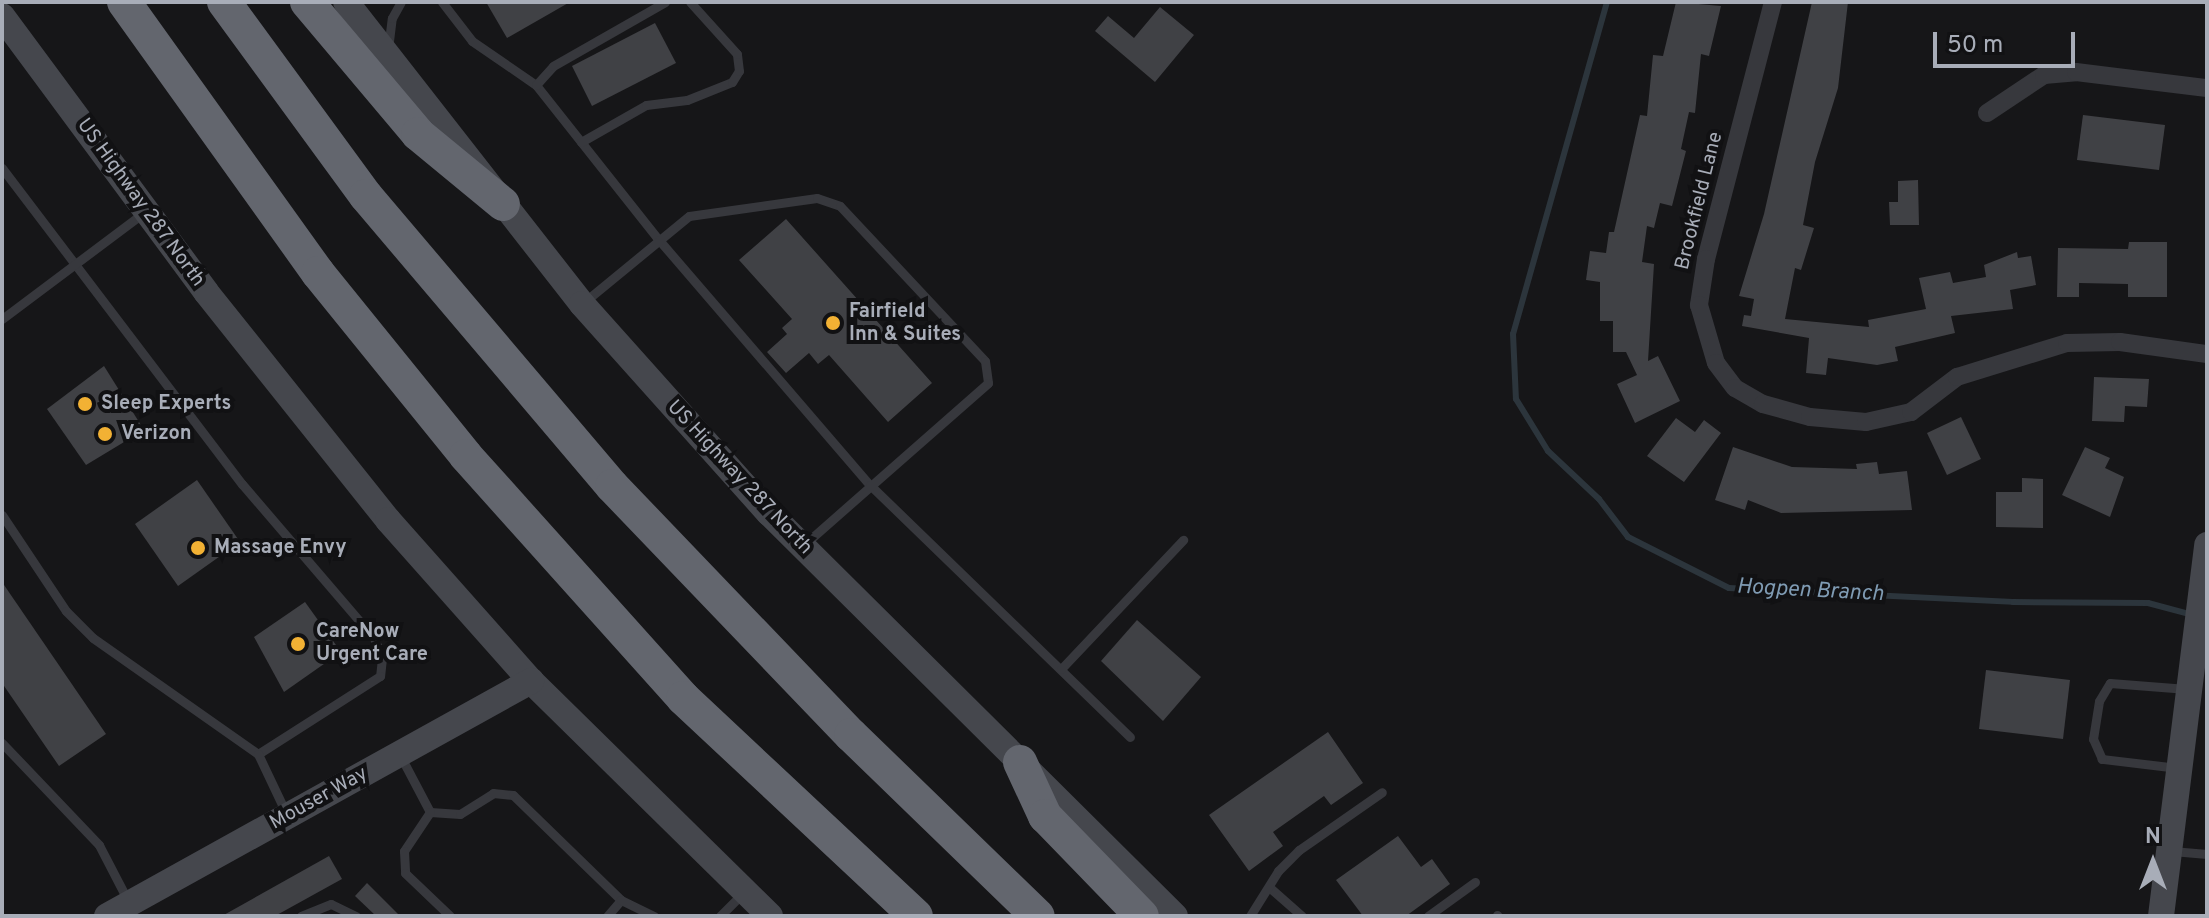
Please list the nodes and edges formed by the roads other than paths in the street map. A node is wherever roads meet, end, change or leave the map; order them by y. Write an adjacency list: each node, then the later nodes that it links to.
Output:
1 (124, 2): 55 (highway)
2 (224, 2): 56 (highway)
3 (307, 2): 17 (highway)
4 (346, 2): 11 (main road, US Highway 287 North)
5 (401, 2): 11 (lane)
6 (442, 2): 12 (lane)
7 (665, 2): 12 (lane)
8 (690, 2): 15 (lane)
9 (1773, 2): 23 (street, Brookfield Lane)
10 (2, 16): 18 (main road, US Highway 287 North)
11 (387, 60): 17 (main road, US Highway 287 North)
12 (536, 85): 15 (lane)
13 (2207, 88): 14 (street)
14 (1987, 113)
15 (581, 142): 19 (lane)
16 (2, 168): 20 (lane)
17 (503, 204): 21 (main road, US Highway 287 North)
18 (146, 211): 20 (lane); 30 (main road, US Highway 287 North)
19 (659, 240): 21 (lane); 24 (lane); 24 (lane)
20 (74, 268): 22 (lane); 34 (lane)
21 (582, 304): 28 (main road, US Highway 287 North)
22 (2, 319)
23 (2207, 354)
24 (870, 485): 28 (lane); 29 (lane)
25 (2, 515): 34 (lane)
26 (1183, 540): 29 (lane)
27 (2207, 545): 31 (main road)
28 (802, 546): 36 (main road, US Highway 287 North)
29 (1061, 669): 32 (lane)
30 (531, 681): 35 (main road, Mouser Way); 45 (main road, US Highway 287 North)
31 (2187, 689): 37 (main road); 37 (lane)
32 (1130, 737)
33 (2, 743): 47 (lane)
34 (258, 754): 40 (lane)
35 (399, 754): 39 (lane); 40 (main road, Mouser Way)
36 (1020, 762): 57 (highway); 58 (main road, US Highway 287 North)
37 (2178, 768): 41 (main road)
38 (1382, 792): 44 (lane)
39 (430, 812): 46 (lane); 50 (lane)
40 (287, 816): 47 (main road, Mouser Way)
41 (2168, 851): 42 (lane); 62 (main road)
42 (2207, 854)
43 (1475, 882): 61 (lane)
44 (1269, 887): 59 (lane); 60 (lane)
45 (744, 892): 53 (lane); 54 (main road, US Highway 287 North)
46 (621, 900): 51 (lane); 52 (lane)
47 (118, 910)
48 (301, 916): 49 (lane)
49 (356, 916)
50 (450, 916)
51 (607, 916)
52 (654, 916)
53 (720, 916)
54 (770, 916)
55 (916, 916)
56 (1038, 916)
57 (1142, 916)
58 (1175, 916)
59 (1250, 916)
60 (1302, 916)
61 (1428, 916)
62 (2161, 916)

